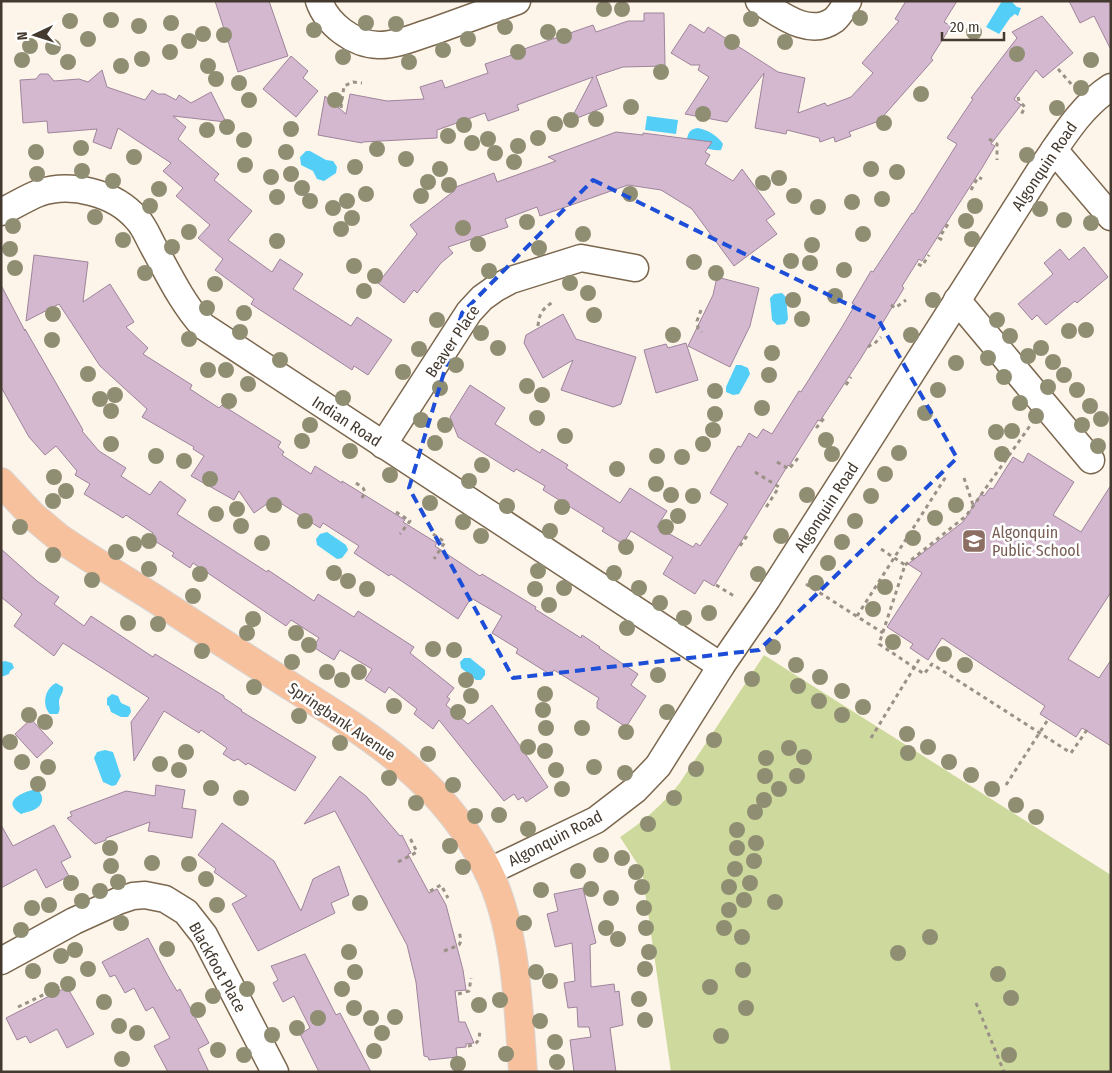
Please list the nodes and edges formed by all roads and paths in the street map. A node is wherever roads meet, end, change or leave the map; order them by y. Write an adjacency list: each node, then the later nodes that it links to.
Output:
1 (319, 1): 2 (street)
2 (518, 1)
3 (759, 1): 4 (street)
4 (848, 1)
5 (1058, 69): 7 (path)
6 (362, 83): 10 (path)
7 (1073, 86)
8 (1111, 87): 13 (street, Algonquin Road)
9 (1018, 97): 11 (path)
10 (341, 108)
11 (1020, 117)
12 (989, 139): 14 (path)
13 (1054, 150): 18 (street); 25 (street, Algonquin Road)
14 (997, 160)
15 (982, 178): 16 (path)
16 (971, 190)
17 (1, 212): 38 (street, Indian Road)
18 (1111, 216)
19 (948, 224): 20 (path)
20 (942, 240)
21 (929, 255): 22 (path)
22 (918, 264)
23 (635, 268): 38 (street, Beaver Place)
24 (906, 300): 27 (path)
25 (957, 300): 40 (street); 65 (street, Algonquin Road)
26 (553, 302): 29 (path)
27 (891, 305)
28 (701, 310): 30 (path)
29 (538, 326)
30 (702, 332)
31 (881, 336): 32 (path)
32 (868, 348)
33 (852, 377): 34 (path)
34 (846, 385)
35 (826, 416): 37 (path)
36 (1034, 420): 48 (path)
37 (816, 426)
38 (384, 445): 65 (street, Indian Road)
39 (798, 458): 41 (path)
40 (1091, 460)
41 (777, 462)
42 (755, 472): 49 (path)
43 (947, 475): 56 (path)
44 (964, 478): 48 (path)
45 (1, 482): 74 (main road, Springbank Avenue)
46 (356, 482): 47 (path)
47 (362, 498)
48 (973, 505): 58 (path)
49 (765, 509)
50 (396, 512): 51 (path)
51 (400, 534)
52 (433, 534): 57 (path)
53 (747, 536): 54 (path)
54 (740, 546)
55 (881, 549): 56 (path)
56 (894, 558): 58 (path); 62 (path)
57 (434, 559)
58 (905, 565): 63 (path)
59 (806, 584): 62 (path)
60 (716, 585): 61 (path)
61 (734, 596)
62 (857, 616): 63 (path)
63 (883, 633): 66 (path)
64 (920, 658): 66 (path)
65 (721, 666): 74 (street, Algonquin Road)
66 (914, 667): 69 (path); 70 (path)
67 (1047, 721): 69 (path)
68 (1089, 727): 69 (path)
69 (1039, 732): 71 (path)
70 (871, 738)
71 (1006, 785)
72 (410, 838): 73 (path)
73 (398, 862)
74 (488, 872): 88 (main road, Springbank Avenue)
75 (430, 890): 76 (path)
76 (448, 898)
77 (458, 930): 78 (path)
78 (444, 951)
79 (1, 961): 87 (street, Blackfoot Place)
80 (471, 978): 82 (path)
81 (45, 994): 84 (path)
82 (458, 994)
83 (976, 1003): 89 (path)
84 (18, 1007)
85 (480, 1030): 86 (path)
86 (468, 1046)
87 (275, 1072)
88 (523, 1072)
89 (1004, 1072)

